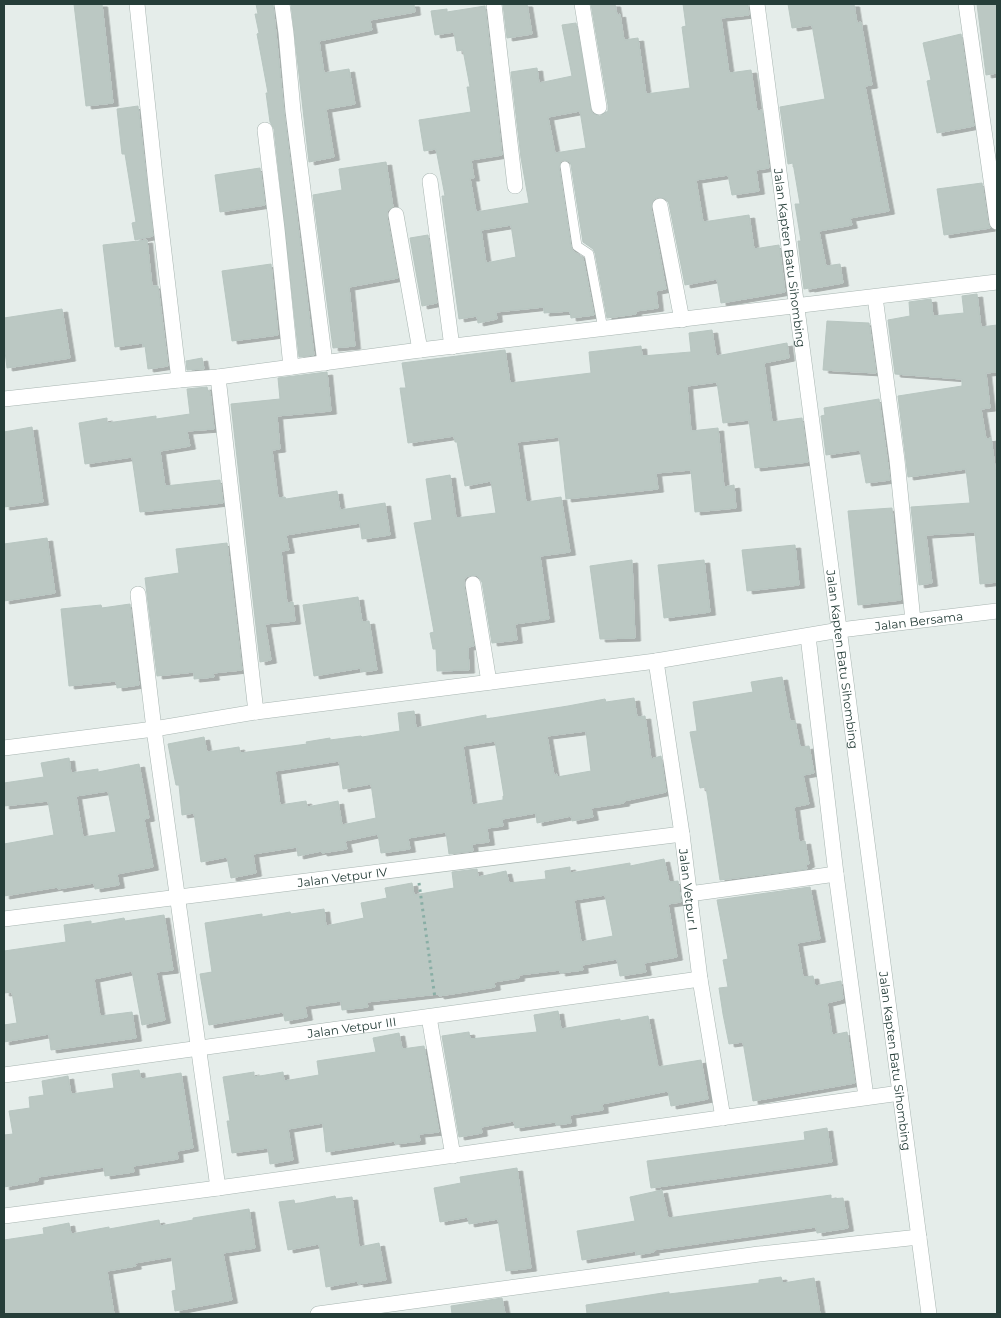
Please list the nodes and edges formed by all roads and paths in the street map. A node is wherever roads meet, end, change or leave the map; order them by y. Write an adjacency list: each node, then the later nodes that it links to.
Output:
1 (137, 4): 25 (street)
2 (282, 4): 22 (street)
3 (494, 4): 11 (street)
4 (582, 4): 7 (street)
5 (757, 4): 17 (street, Jalan Kapten Batu Sihombing)
6 (966, 4): 14 (street)
7 (599, 107)
8 (265, 130): 23 (street)
9 (565, 166): 19 (lane)
10 (430, 181): 20 (street)
11 (515, 186)
12 (660, 206): 18 (street)
13 (396, 215): 21 (street)
14 (997, 222)
15 (997, 282): 16 (street)
16 (875, 297): 17 (street); 30 (street)
17 (797, 307): 18 (street); 31 (street, Jalan Kapten Batu Sihombing)
18 (682, 320): 19 (street)
19 (603, 329): 20 (street)
20 (452, 347): 21 (street)
21 (420, 350): 22 (street)
22 (325, 363): 23 (street)
23 (291, 367): 24 (street)
24 (218, 377): 25 (street); 35 (street)
25 (179, 380): 26 (street)
26 (4, 399)
27 (473, 584): 34 (street)
28 (138, 594): 36 (street)
29 (997, 611): 30 (street, Jalan Bersama)
30 (913, 621): 31 (street, Jalan Bersama)
31 (840, 630): 32 (street, Jalan Bersama); 48 (street, Jalan Kapten Batu Sihombing)
32 (808, 636): 33 (street, Jalan Bersama); 40 (street)
33 (656, 660): 34 (street, Jalan Bersama); 38 (street, Jalan Vetpur I)
34 (489, 682): 35 (street, Jalan Bersama)
35 (256, 712): 36 (street, Jalan Bersama)
36 (154, 729): 37 (street, Jalan Bersama); 42 (street)
37 (4, 748)
38 (682, 834): 39 (street, Jalan Vetpur IV); 41 (street, Jalan Vetpur I)
39 (416, 867): 42 (street, Jalan Vetpur IV); 45 (path)
40 (836, 874): 41 (street); 49 (street)
41 (689, 894): 44 (street, Jalan Vetpur I)
42 (178, 897): 43 (street, Jalan Vetpur IV); 46 (street)
43 (4, 919)
44 (700, 979): 45 (street, Jalan Vetpur III); 50 (street, Jalan Vetpur I)
45 (433, 1016): 46 (street, Jalan Vetpur III); 51 (street)
46 (198, 1049): 47 (street, Jalan Vetpur III); 52 (street)
47 (4, 1074)
48 (900, 1093): 49 (street); 54 (street, Jalan Kapten Batu Sihombing)
49 (866, 1097): 50 (street)
50 (723, 1118): 51 (street)
51 (453, 1156): 52 (street)
52 (218, 1188): 53 (street)
53 (4, 1216)
54 (919, 1236): 55 (street); 57 (street, Jalan Kapten Batu Sihombing)
55 (385, 1310): 56 (street)
56 (318, 1314)
57 (930, 1314)

